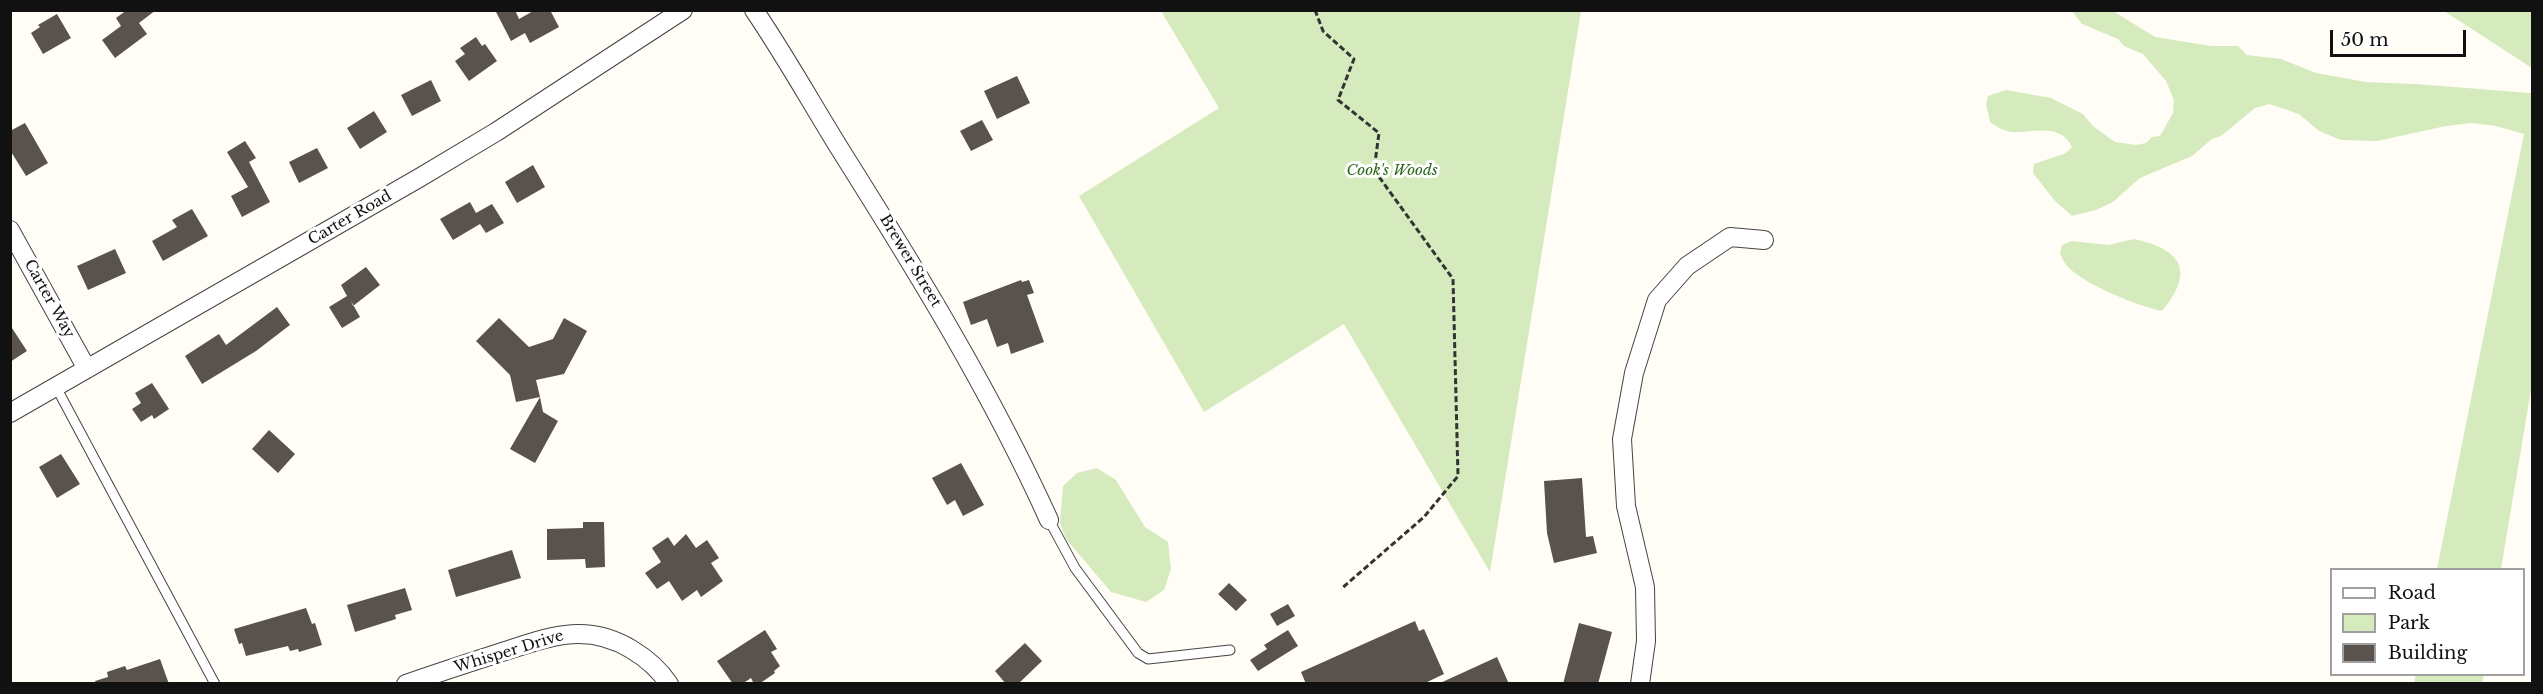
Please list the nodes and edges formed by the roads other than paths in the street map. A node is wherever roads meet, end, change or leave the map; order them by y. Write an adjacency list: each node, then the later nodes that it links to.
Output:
1 (683, 10): 5 (street, Carter Road)
2 (754, 10): 8 (street, Brewer Street)
3 (10, 230): 5 (street, Carter Way)
4 (1764, 240): 10 (street)
5 (87, 369): 6 (street, Carter Road)
6 (56, 387): 7 (street, Carter Road); 11 (lane)
7 (10, 413)
8 (1049, 520): 9 (lane)
9 (1230, 650)
10 (1642, 683)
11 (215, 684)
12 (406, 684): 13 (street, Whisper Drive)
13 (669, 684)

